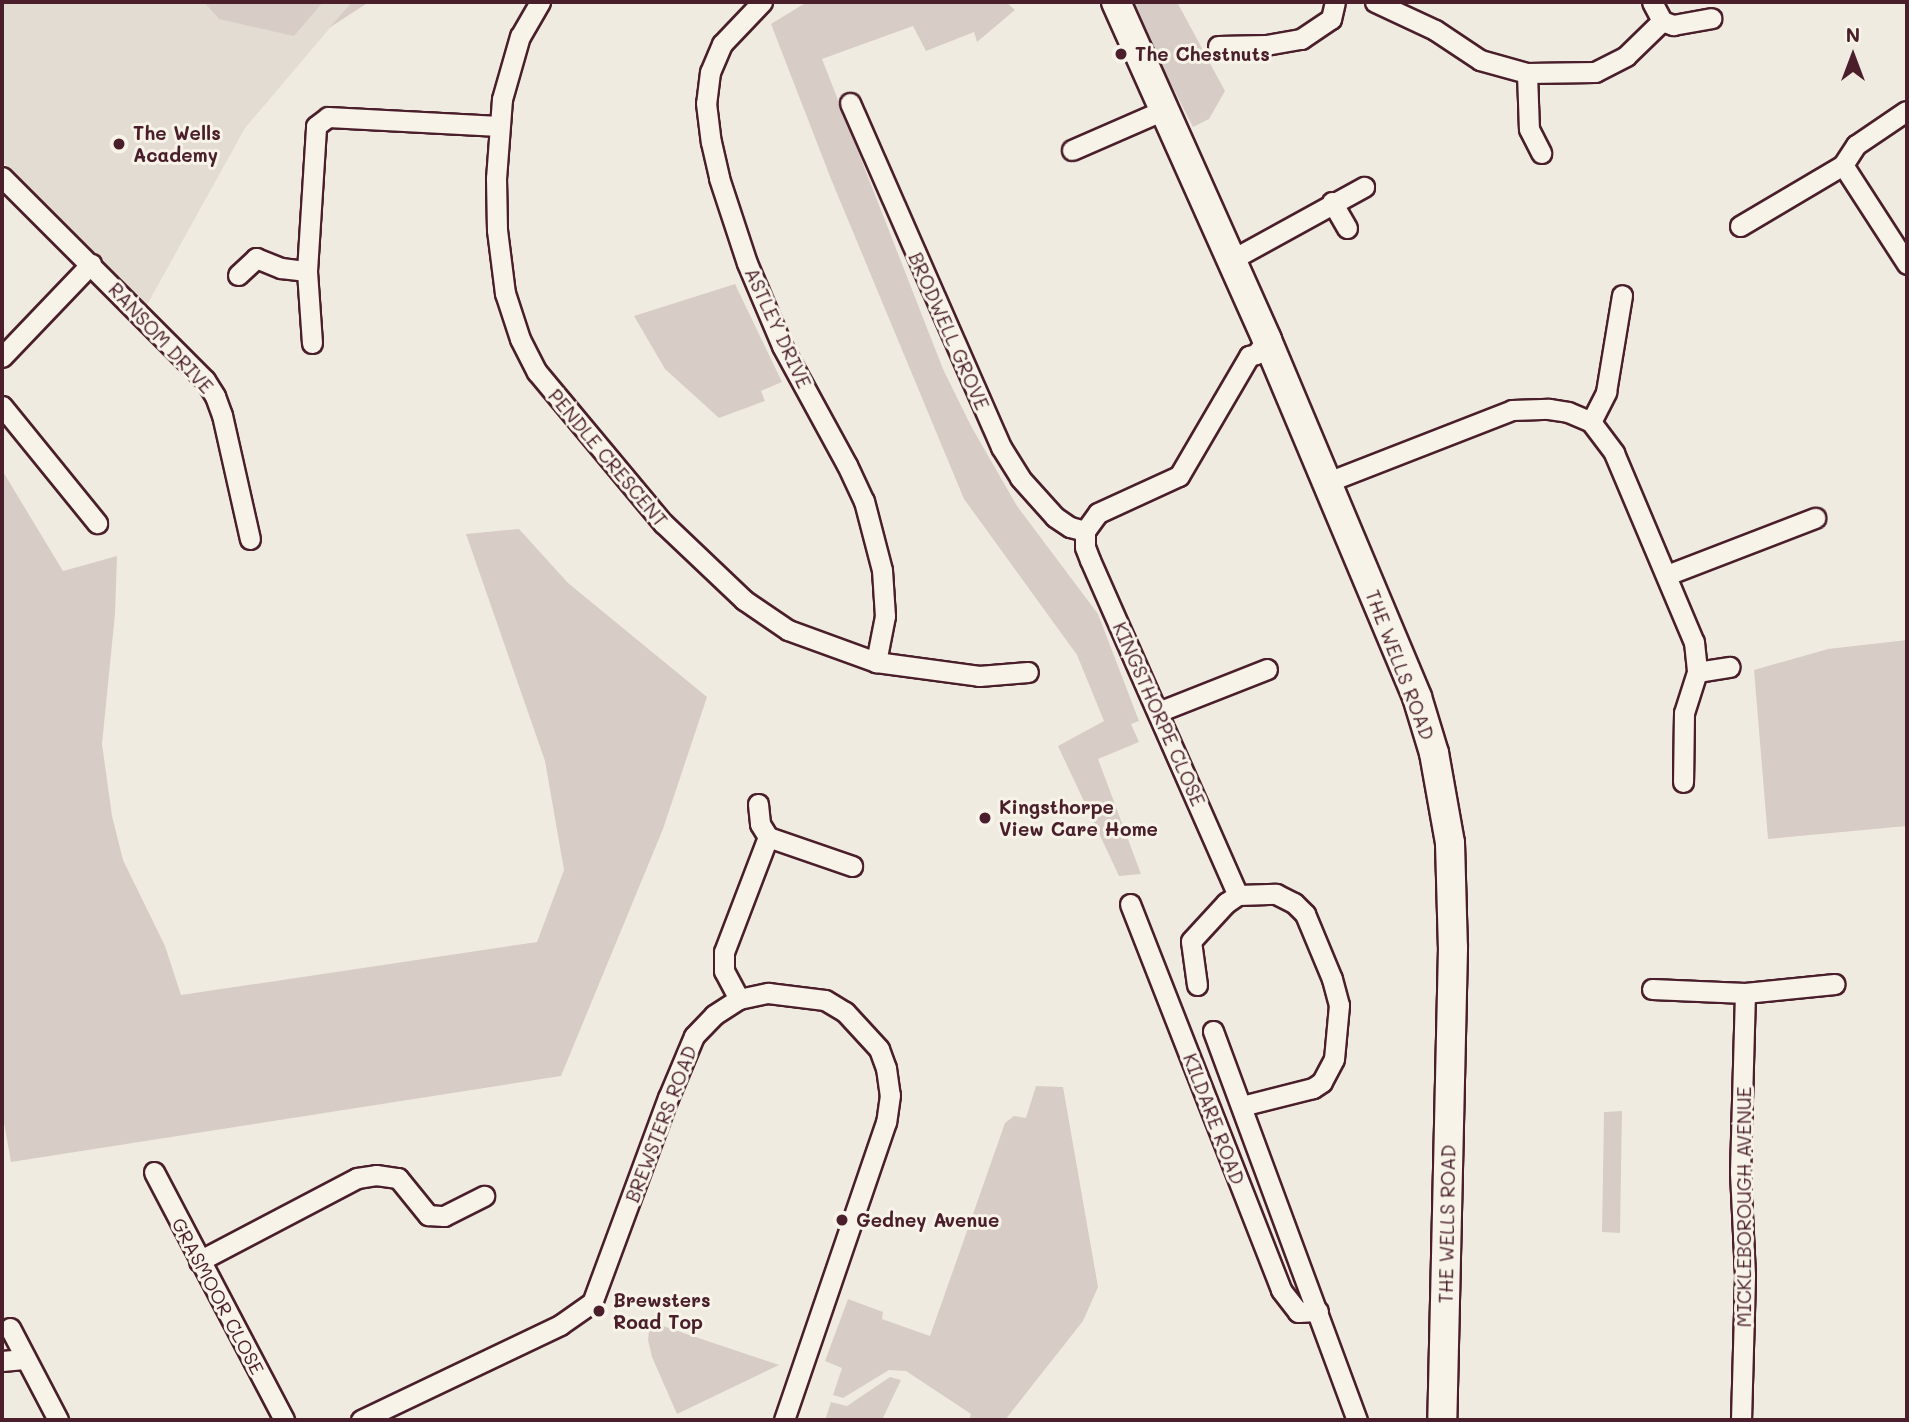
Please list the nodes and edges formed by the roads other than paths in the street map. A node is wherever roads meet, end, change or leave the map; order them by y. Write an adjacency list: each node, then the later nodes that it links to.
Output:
1 (540, 2): 14 (street, PENDLE CRESCENT)
2 (762, 2): 40 (street, ASTLEY DRIVE)
3 (1116, 2): 12 (street, THE WELLS ROAD)
4 (1335, 2): 9 (street)
5 (1375, 2): 10 (street)
6 (1652, 2): 8 (street)
7 (1711, 18): 8 (street)
8 (1662, 21): 10 (street)
9 (1218, 46)
10 (1527, 74): 16 (street)
11 (850, 103): 37 (street, BRODWELL GROVE)
12 (1166, 109): 15 (street); 23 (street, THE WELLS ROAD)
13 (1906, 111): 17 (street)
14 (499, 125): 26 (street); 40 (street, PENDLE CRESCENT)
15 (1072, 150)
16 (1541, 153)
17 (1843, 165): 21 (street); 25 (street)
18 (2, 177): 24 (street, RANSOM DRIVE)
19 (1364, 187): 20 (street)
20 (1332, 202): 22 (street); 23 (street)
21 (1740, 226)
22 (1347, 228)
23 (1231, 260): 29 (street, THE WELLS ROAD)
24 (91, 264): 31 (street); 38 (street, RANSOM DRIVE)
25 (1907, 264)
26 (307, 271): 27 (street); 30 (street)
27 (238, 275)
28 (1622, 295): 33 (street)
29 (1267, 340): 34 (street, THE WELLS ROAD); 37 (street)
30 (312, 342)
31 (2, 357)
32 (2, 406): 36 (street)
33 (1591, 422): 34 (street); 39 (street)
34 (1325, 483): 71 (street, THE WELLS ROAD)
35 (1815, 518): 39 (street)
36 (97, 523)
37 (1085, 531): 45 (street, KINGSTHORPE CLOSE)
38 (250, 539)
39 (1667, 575): 44 (street)
40 (876, 662): 43 (street, PENDLE CRESCENT)
41 (1730, 667): 44 (street)
42 (1268, 669): 45 (street)
43 (1028, 672)
44 (1697, 673): 46 (street)
45 (1158, 712): 50 (street, KINGSTHORPE CLOSE)
46 (1683, 782)
47 (758, 804): 48 (street)
48 (768, 837): 49 (street); 56 (street)
49 (852, 866)
50 (1238, 895): 53 (street); 58 (street, KILDARE ROAD)
51 (1130, 904): 62 (street, KILDARE ROAD)
52 (1835, 984): 55 (street)
53 (1197, 985)
54 (1652, 989): 55 (street)
55 (1745, 993): 72 (street, MICKLEBOROUGH AVENUE)
56 (739, 999): 68 (street, BREWSTERS ROAD); 69 (street, BREWSTERS ROAD)
57 (1213, 1031): 58 (street, KILDARE ROAD)
58 (1242, 1106): 62 (street, KILDARE ROAD)
59 (154, 1172): 61 (street, GRASMOOR CLOSE)
60 (484, 1196): 61 (street)
61 (199, 1261): 67 (street, GRASMOOR CLOSE)
62 (1318, 1311): 70 (street, KILDARE ROAD)
63 (10, 1328): 64 (street)
64 (24, 1359): 65 (street); 66 (street)
65 (2, 1361)
66 (58, 1420)
67 (284, 1420)
68 (361, 1420)
69 (784, 1420)
70 (1357, 1420)
71 (1442, 1420)
72 (1741, 1420)

